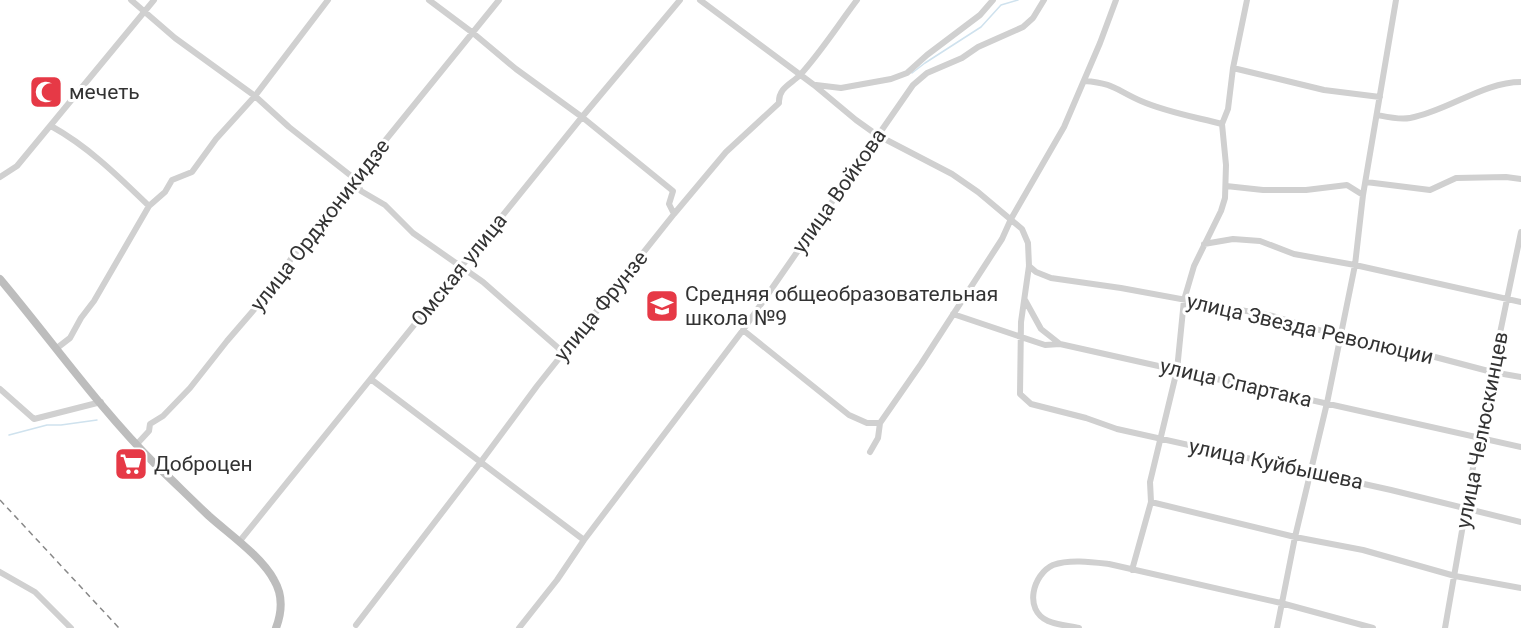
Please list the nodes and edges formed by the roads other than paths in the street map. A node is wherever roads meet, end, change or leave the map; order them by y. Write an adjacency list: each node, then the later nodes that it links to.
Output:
1 (131, 0): 14 (street)
2 (154, 0): 14 (street)
3 (328, 0): 21 (street)
4 (429, 0): 15 (street)
5 (499, 0): 15 (street, улица Орджоникидзе)
6 (680, 0): 24 (street, Омская улица)
7 (700, 0): 17 (street)
8 (857, 0): 17 (street, улица Фрунзе)
9 (993, 0): 20 (street)
10 (1044, 0): 27 (street, улица Войкова)
11 (1116, 0): 18 (street)
12 (1247, 0): 16 (street)
13 (1396, 0): 22 (street)
14 (144, 13): 21 (street); 26 (street)
15 (473, 33): 24 (street); 29 (street, улица Орджоникидзе)
16 (1233, 68): 22 (street); 25 (street)
17 (800, 75): 20 (street); 35 (street, улица Фрунзе)
18 (1084, 81): 25 (street); 36 (street)
19 (1521, 82): 23 (street)
20 (814, 85): 27 (street)
21 (255, 96): 29 (street); 34 (street)
22 (1380, 97): 23 (street)
23 (1377, 115): 31 (street)
24 (582, 117): 35 (street); 41 (street, Омская улица)
25 (1222, 124): 32 (street)
26 (51, 126): 28 (street); 34 (street)
27 (877, 135): 36 (street); 48 (street, улица Войкова)
28 (0, 177)
29 (355, 179): 41 (street); 64 (street, улица Орджоникидзе)
30 (1521, 179): 31 (street)
31 (1366, 182): 33 (street)
32 (1226, 186): 33 (street); 38 (street)
33 (1363, 195): 39 (street)
34 (149, 206): 52 (street)
35 (674, 214): 53 (street, улица Фрунзе)
36 (1011, 219): 40 (street); 47 (street)
37 (1521, 232): 45 (street, улица Челюскинцев)
38 (1204, 244): 39 (street); 44 (street)
39 (1355, 265): 45 (street); 49 (street)
40 (1029, 266): 43 (street); 44 (street, улица Звезда Революции)
41 (460, 267): 53 (street); 57 (street, Омская улица)
42 (0, 279): 52 (street)
43 (1024, 299): 50 (street); 51 (street)
44 (1184, 300): 49 (street, улица Звезда Революции); 54 (street)
45 (1508, 300): 46 (street); 55 (street, улица Челюскинцев)
46 (1521, 303)
47 (953, 314): 50 (street, улица Спартака); 61 (street)
48 (743, 330): 61 (street); 73 (street, улица Войкова)
49 (1340, 336): 55 (street, улица Звезда Революции); 60 (street)
50 (1022, 337): 51 (street, улица Спартака); 62 (street, улица Куйбышева)
51 (1060, 344): 54 (street, улица Спартака)
52 (57, 348): 59 (street)
53 (564, 353): 67 (street, улица Фрунзе)
54 (1177, 370): 60 (street, улица Спартака); 62 (street)
55 (1492, 372): 56 (street, улица Звезда Революции); 63 (street, улица Челюскинцев)
56 (1521, 377)
57 (372, 380): 67 (street); 74 (street, Омская улица)
58 (0, 389): 59 (street)
59 (101, 402): 64 (street)
60 (1327, 403): 63 (street, улица Спартака); 68 (street)
61 (880, 423): 66 (street)
62 (1159, 439): 68 (street, улица Куйбышева); 69 (street)
63 (1478, 439): 65 (street, улица Спартака); 70 (street, улица Челюскинцев)
64 (137, 444): 74 (street)
65 (1521, 447)
66 (870, 452)
67 (480, 463): 73 (street); 80 (street, улица Фрунзе)
68 (1310, 472): 70 (street, улица Куйбышева); 72 (street)
69 (1151, 502): 72 (street); 75 (street)
70 (1467, 510): 71 (street, улица Куйбышева); 77 (street, улица Челюскинцев)
71 (1521, 522)
72 (1295, 537): 77 (street); 79 (street)
73 (584, 540): 83 (street, улица Войкова)
74 (239, 542): 82 (street)
75 (1132, 570): 79 (street); 84 (street)
76 (0, 572): 81 (street)
77 (1455, 576): 78 (street); 87 (street, улица Челюскинцев)
78 (1521, 588)
79 (1281, 603): 85 (street); 86 (street)
80 (356, 625)
81 (71, 628)
82 (276, 628)
83 (519, 628)
84 (1080, 628)
85 (1277, 628)
86 (1373, 628)
87 (1445, 628)

